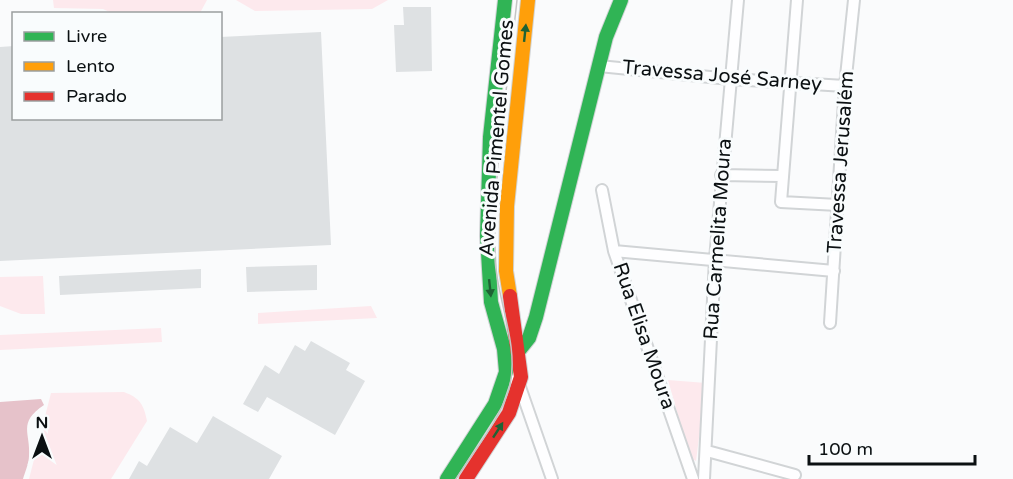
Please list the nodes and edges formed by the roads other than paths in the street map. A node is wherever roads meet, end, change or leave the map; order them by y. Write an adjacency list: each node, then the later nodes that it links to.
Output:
1 (505, 0): 11 (main road, Avenida Pimentel Gomes)
2 (528, 0): 12 (main road, Avenida Pimentel Gomes, one-way to 2)
3 (621, 0): 7 (main road)
4 (738, 0): 8 (street, Rua Carmelita Moura)
5 (797, 0): 9 (street)
6 (854, 0): 10 (street, Travessa Jerusalém)
7 (599, 66): 8 (street, Travessa José Sarney); 21 (main road)
8 (730, 79): 9 (street, Travessa José Sarney); 13 (street, Rua Carmelita Moura)
9 (790, 82): 10 (street, Travessa José Sarney); 14 (street)
10 (845, 86): 16 (street, Travessa Jerusalém)
11 (493, 103): 12 (main road); 22 (main road, Avenida Pimentel Gomes, one-way to 22)
12 (517, 104): 21 (main road, Avenida Pimentel Gomes)
13 (721, 175): 14 (street); 18 (street, Rua Carmelita Moura)
14 (782, 176): 16 (street)
15 (603, 190): 17 (street, Rua Elisa Moura)
16 (838, 205): 19 (street, Travessa Jerusalém)
17 (614, 251): 18 (street); 29 (street, Rua Elisa Moura)
18 (715, 258): 19 (street); 24 (street, Rua Carmelita Moura)
19 (834, 271): 20 (street, Travessa Jerusalém)
20 (830, 324)
21 (519, 351): 22 (main road); 23 (main road, Avenida Pimentel Gomes)
22 (506, 368): 23 (street); 26 (main road)
23 (520, 387): 27 (main road, Avenida Pimentel Gomes, one-way to 23); 28 (street)
24 (707, 451): 25 (street); 30 (street, Rua Carmelita Moura)
25 (795, 475)
26 (447, 479)
27 (466, 479)
28 (552, 479)
29 (693, 479)
30 (704, 479)

